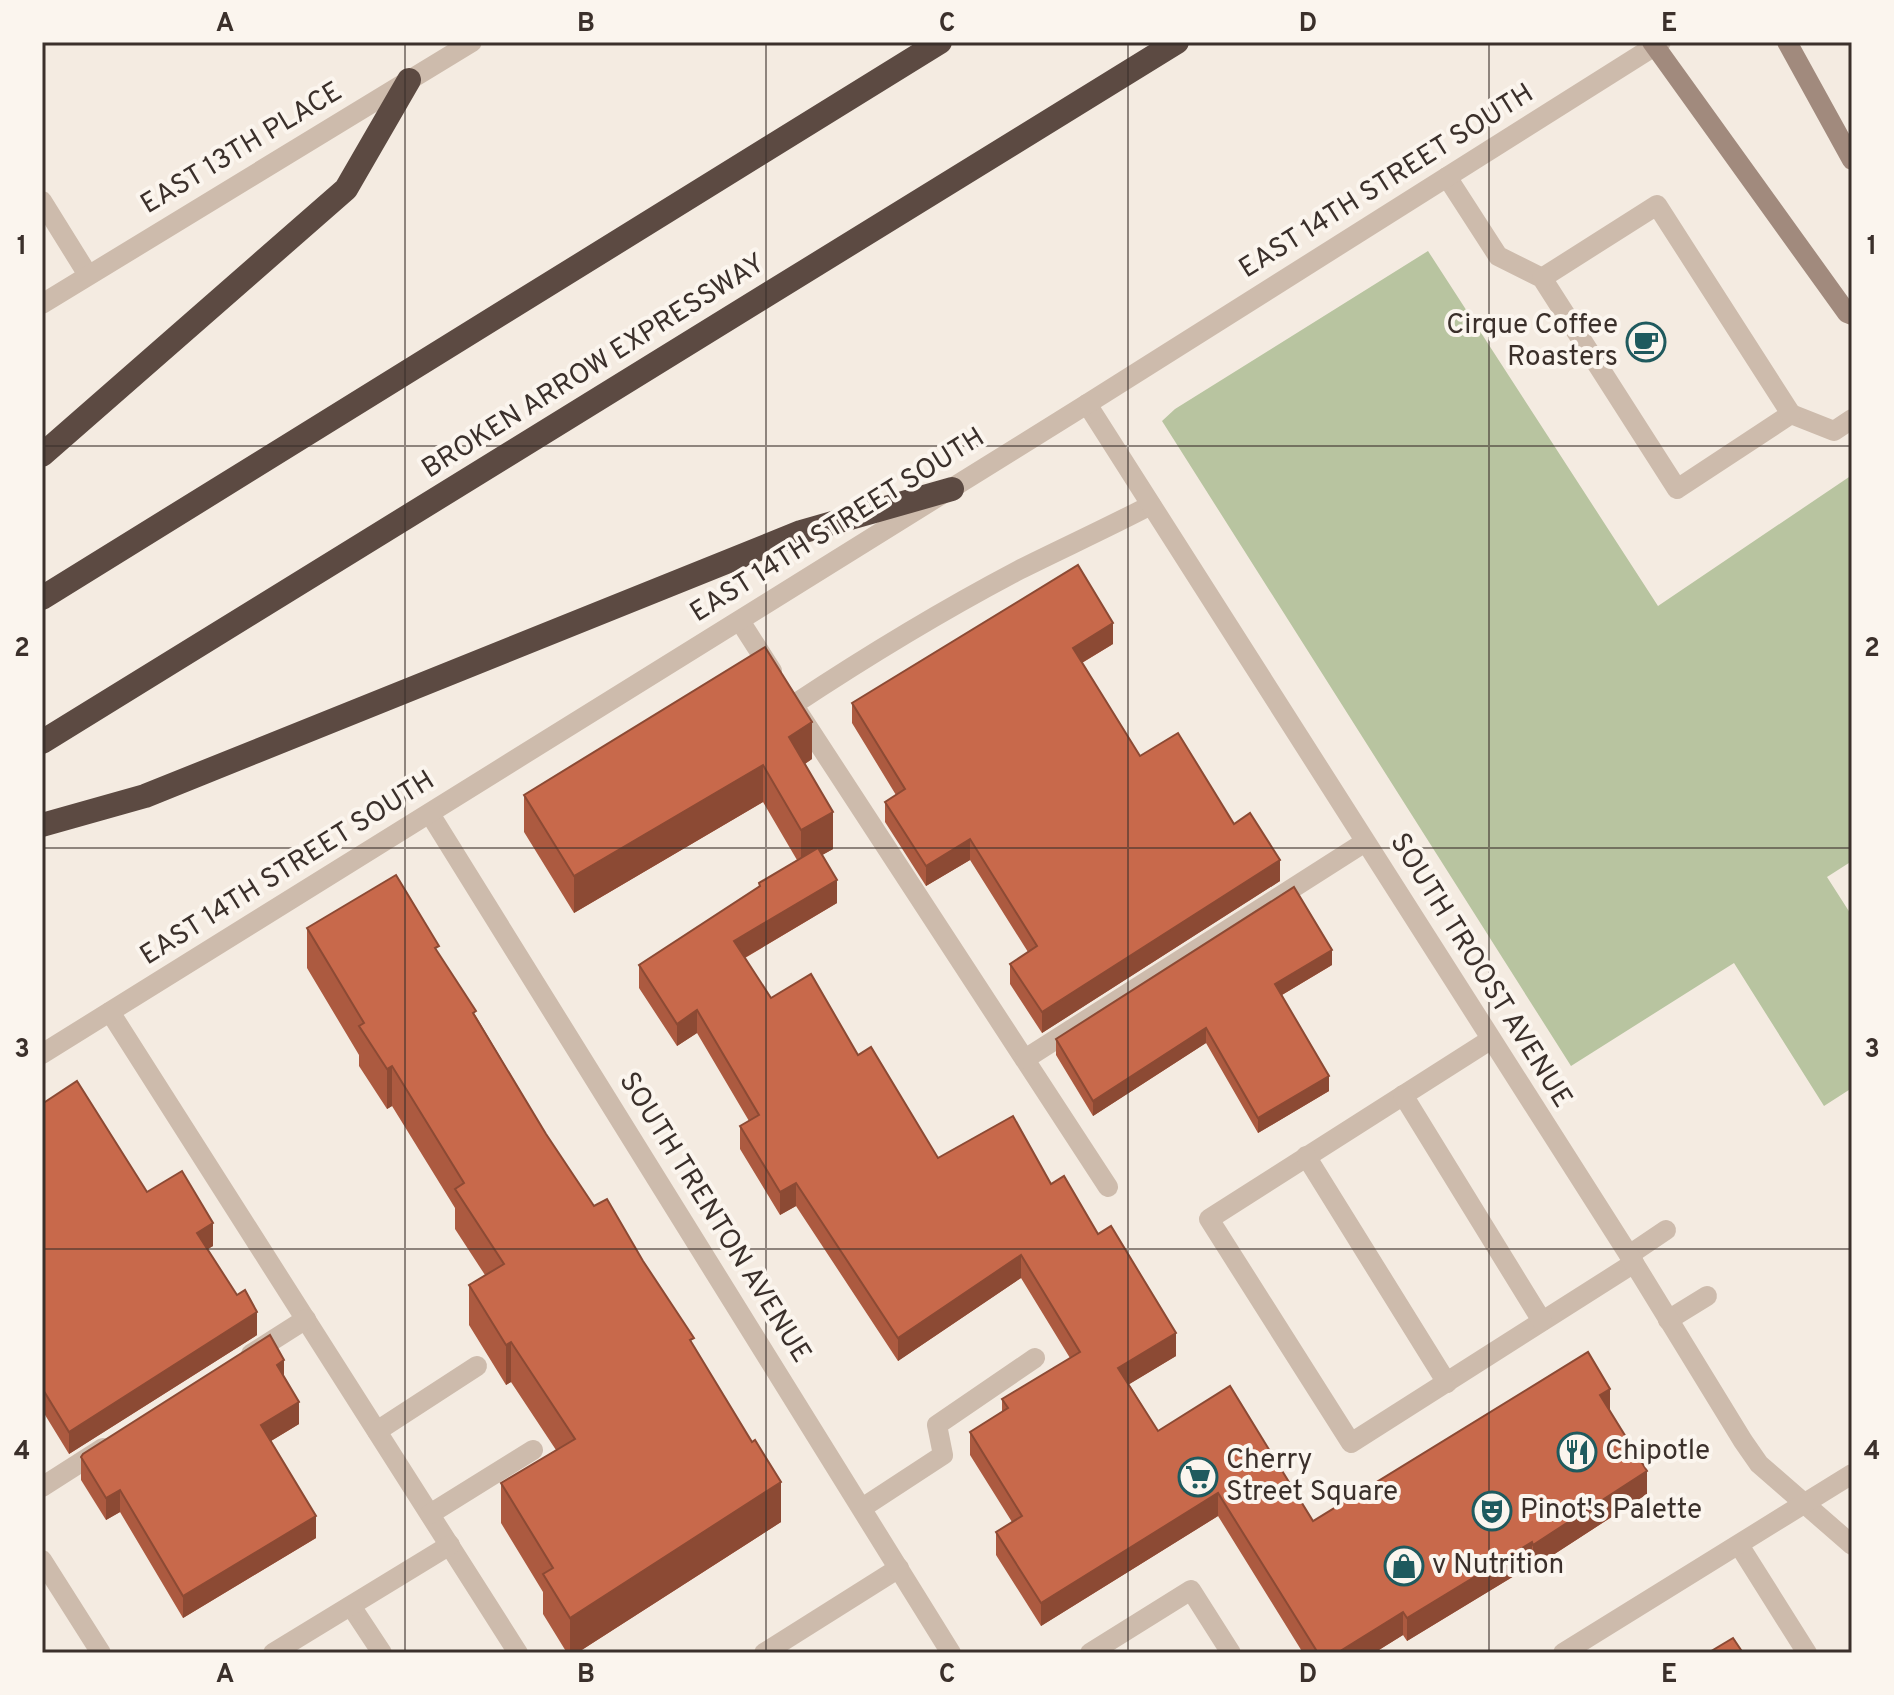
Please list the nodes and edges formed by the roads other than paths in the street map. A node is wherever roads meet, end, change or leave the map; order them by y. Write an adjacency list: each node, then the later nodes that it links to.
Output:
1 (472, 42): 6 (street, EAST 13TH PLACE)
2 (940, 42): 20 (highway)
3 (1177, 42): 23 (highway, BROKEN ARROW EXPRESSWAY)
4 (1787, 42): 7 (main road)
5 (1656, 43): 8 (street, EAST 14TH STREET SOUTH); 13 (main road)
6 (409, 80): 10 (street, EAST 13TH PLACE); 17 (highway)
7 (1852, 160)
8 (1447, 177): 11 (street); 14 (street, EAST 14TH STREET SOUTH)
9 (42, 201): 10 (street)
10 (88, 275): 12 (street, EAST 13TH PLACE)
11 (1542, 278): 15 (street); 15 (street)
12 (42, 304)
13 (1852, 315)
14 (1087, 404): 18 (street, EAST 14TH STREET SOUTH); 19 (street, SOUTH TROOST AVENUE)
15 (1791, 414): 16 (street)
16 (1852, 419)
17 (42, 455)
18 (952, 489): 21 (street, EAST 14TH STREET SOUTH); 25 (highway)
19 (1151, 505): 22 (street); 26 (street, SOUTH TROOST AVENUE)
20 (42, 598)
21 (740, 621): 22 (street); 24 (street, EAST 14TH STREET SOUTH)
22 (793, 705): 30 (street)
23 (42, 742)
24 (430, 814): 27 (street, EAST 14TH STREET SOUTH); 50 (street, SOUTH TRENTON AVENUE)
25 (42, 825)
26 (1365, 842): 28 (street, SOUTH TROOST AVENUE); 30 (street)
27 (110, 1012): 29 (street, EAST 14TH STREET SOUTH); 37 (street)
28 (1490, 1040): 31 (street); 35 (street, SOUTH TROOST AVENUE)
29 (42, 1054)
30 (1025, 1059): 33 (street)
31 (1403, 1095): 32 (street); 39 (street)
32 (1306, 1156): 43 (street); 43 (street)
33 (1108, 1187)
34 (1666, 1230): 35 (street)
35 (1631, 1259): 38 (street, SOUTH TROOST AVENUE); 39 (street)
36 (1707, 1296): 38 (street)
37 (306, 1319): 41 (street); 44 (street)
38 (1668, 1320): 49 (street, SOUTH TROOST AVENUE)
39 (1542, 1321): 43 (street)
40 (1035, 1358): 50 (street)
41 (239, 1361)
42 (477, 1366): 44 (street)
43 (1447, 1383)
44 (377, 1431): 51 (street)
45 (120, 1437): 48 (street)
46 (533, 1450): 51 (street)
47 (1852, 1474): 49 (street)
48 (42, 1487)
49 (1804, 1504): 53 (street); 54 (street, SOUTH TROOST AVENUE)
50 (862, 1508): 56 (street, SOUTH TRENTON AVENUE)
51 (430, 1514): 52 (street)
52 (450, 1545): 57 (street); 61 (street)
53 (1739, 1545): 66 (street); 67 (street)
54 (1852, 1545)
55 (42, 1560): 58 (street)
56 (899, 1568): 62 (street); 63 (street, SOUTH TRENTON AVENUE)
57 (351, 1606): 59 (street); 60 (street)
58 (101, 1653)
59 (273, 1653)
60 (382, 1653)
61 (518, 1653)
62 (764, 1653)
63 (951, 1653)
64 (1090, 1653): 65 (street)
65 (1231, 1653)
66 (1563, 1653)
67 (1807, 1653)

